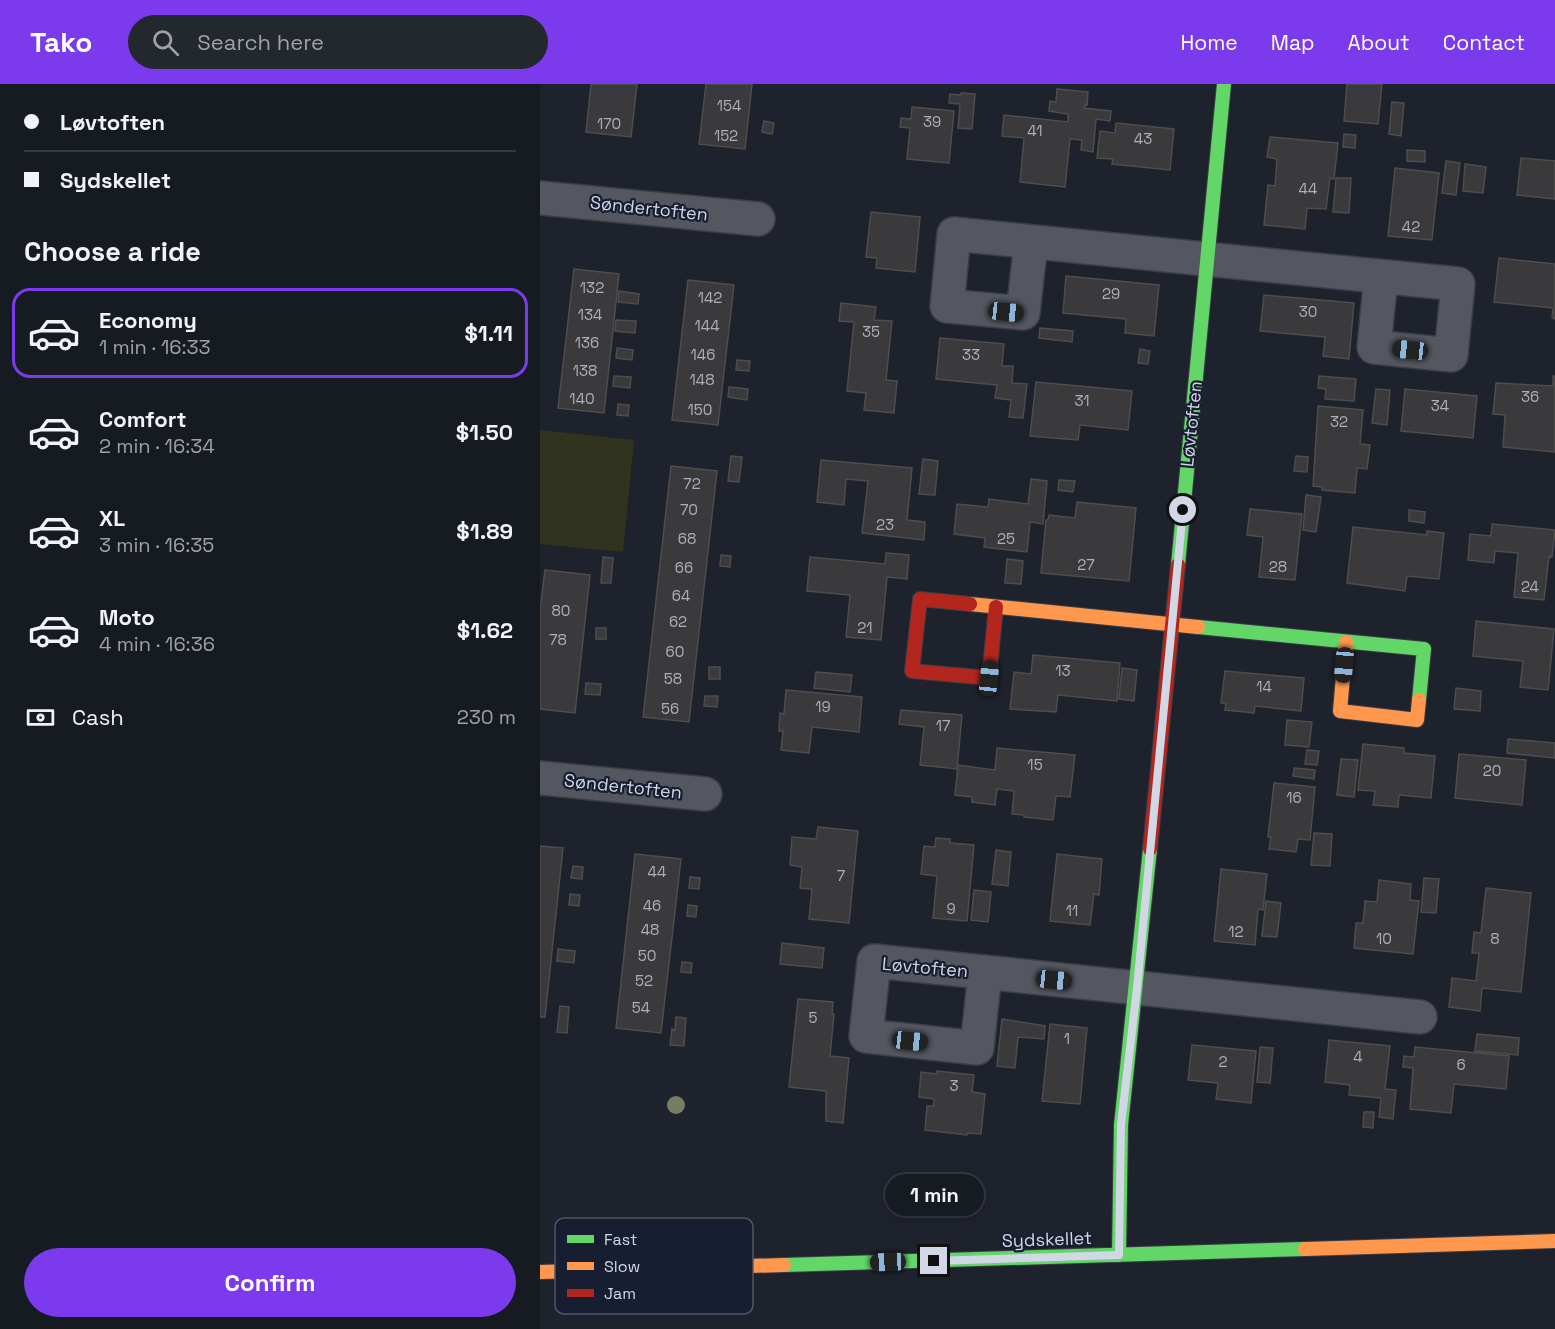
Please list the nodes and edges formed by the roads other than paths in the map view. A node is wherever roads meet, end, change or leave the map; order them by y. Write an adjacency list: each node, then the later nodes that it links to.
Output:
1 (1224, 84): 5 (street, Løvtoften)
2 (540, 198): 3 (street, Søndertoften)
3 (758, 219)
4 (1031, 242): 5 (street)
5 (1207, 259): 6 (street); 8 (street, Løvtoften)
6 (1381, 277)
7 (996, 607): 7 (street); 8 (street)
8 (1172, 624): 9 (street); 13 (street, Løvtoften)
9 (1346, 642): 9 (street)
10 (540, 777): 11 (street, Søndertoften)
11 (705, 794)
12 (985, 972): 13 (street, Løvtoften)
13 (1137, 988): 14 (street, Løvtoften); 16 (street, Løvtoften)
14 (1420, 1017)
15 (1555, 1241): 16 (street, Sydskellet)
16 (1119, 1255): 17 (street, Sydskellet)
17 (753, 1266)
18 (540, 1272): 19 (street, Sydskellet)
19 (555, 1272)

